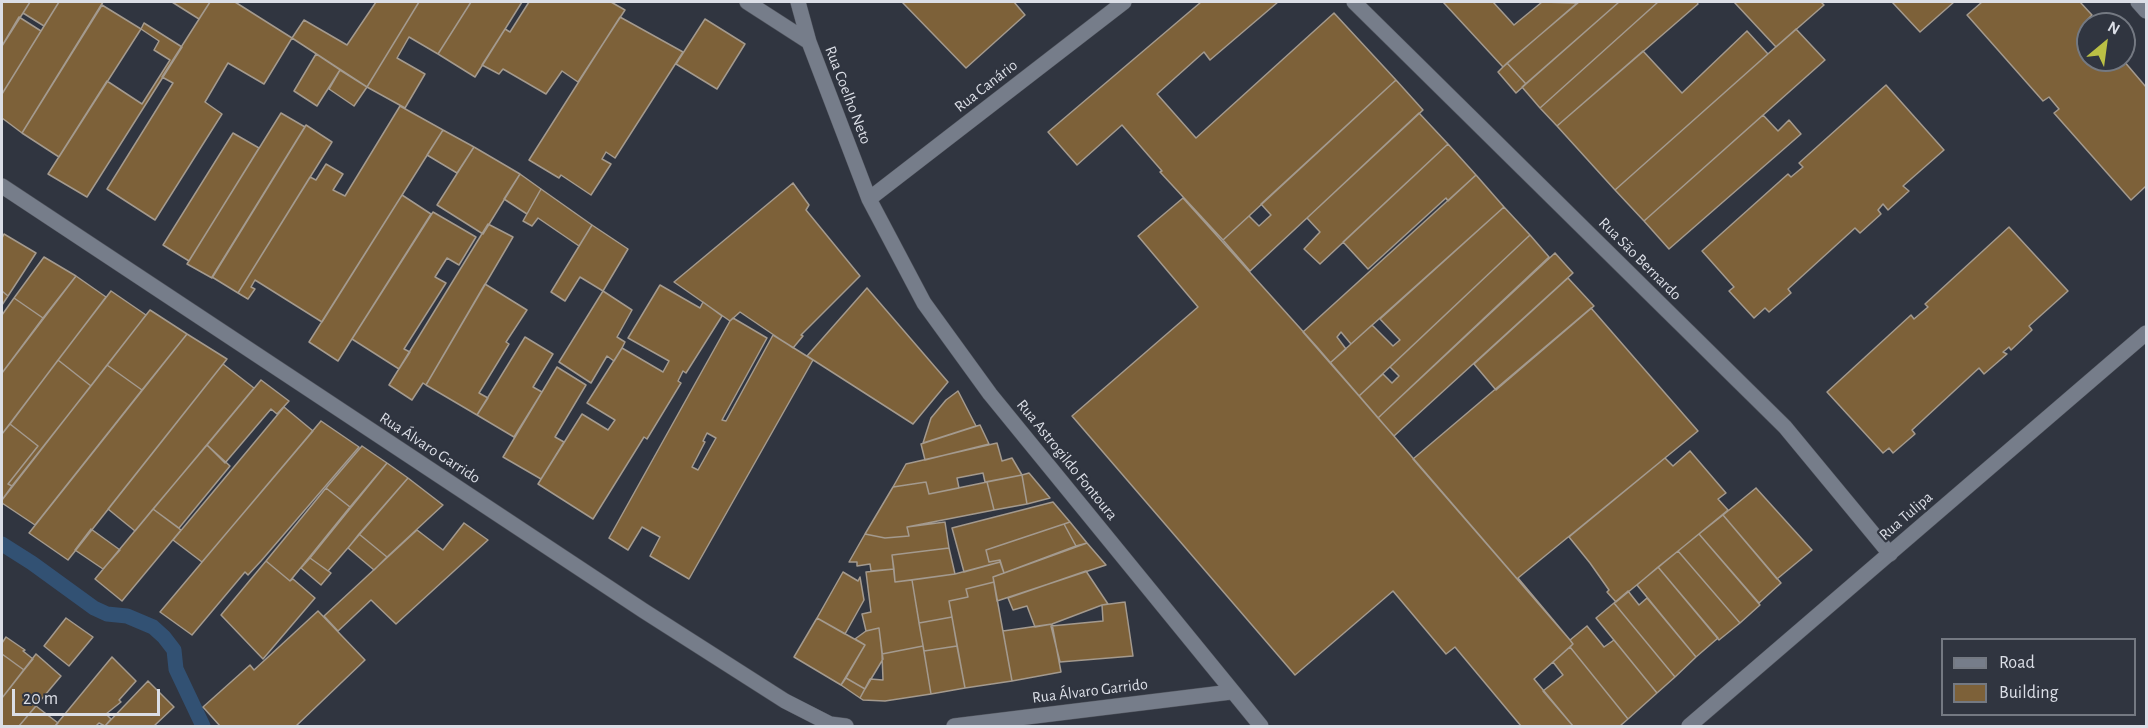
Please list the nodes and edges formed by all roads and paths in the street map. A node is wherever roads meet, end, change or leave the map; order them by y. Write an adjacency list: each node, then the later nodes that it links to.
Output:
1 (747, 2): 7 (street)
2 (798, 2): 7 (street, Rua Coelho Neto)
3 (1124, 2): 9 (street, Rua Canário)
4 (1354, 2): 11 (street, Rua São Bernardo)
5 (2138, 2): 6 (street)
6 (2146, 11)
7 (809, 42): 9 (street, Rua Coelho Neto)
8 (2, 186): 13 (street, Rua Álvaro Garrido)
9 (869, 200): 12 (street, Rua Astrogildo Fontoura)
10 (2146, 333): 11 (street, Rua Tulipa)
11 (1890, 554): 16 (street, Rua Tulipa)
12 (1231, 692): 14 (street, Rua Álvaro Garrido); 15 (street, Rua Astrogildo Fontoura)
13 (846, 726)
14 (954, 726)
15 (1261, 726)
16 (1689, 726)

